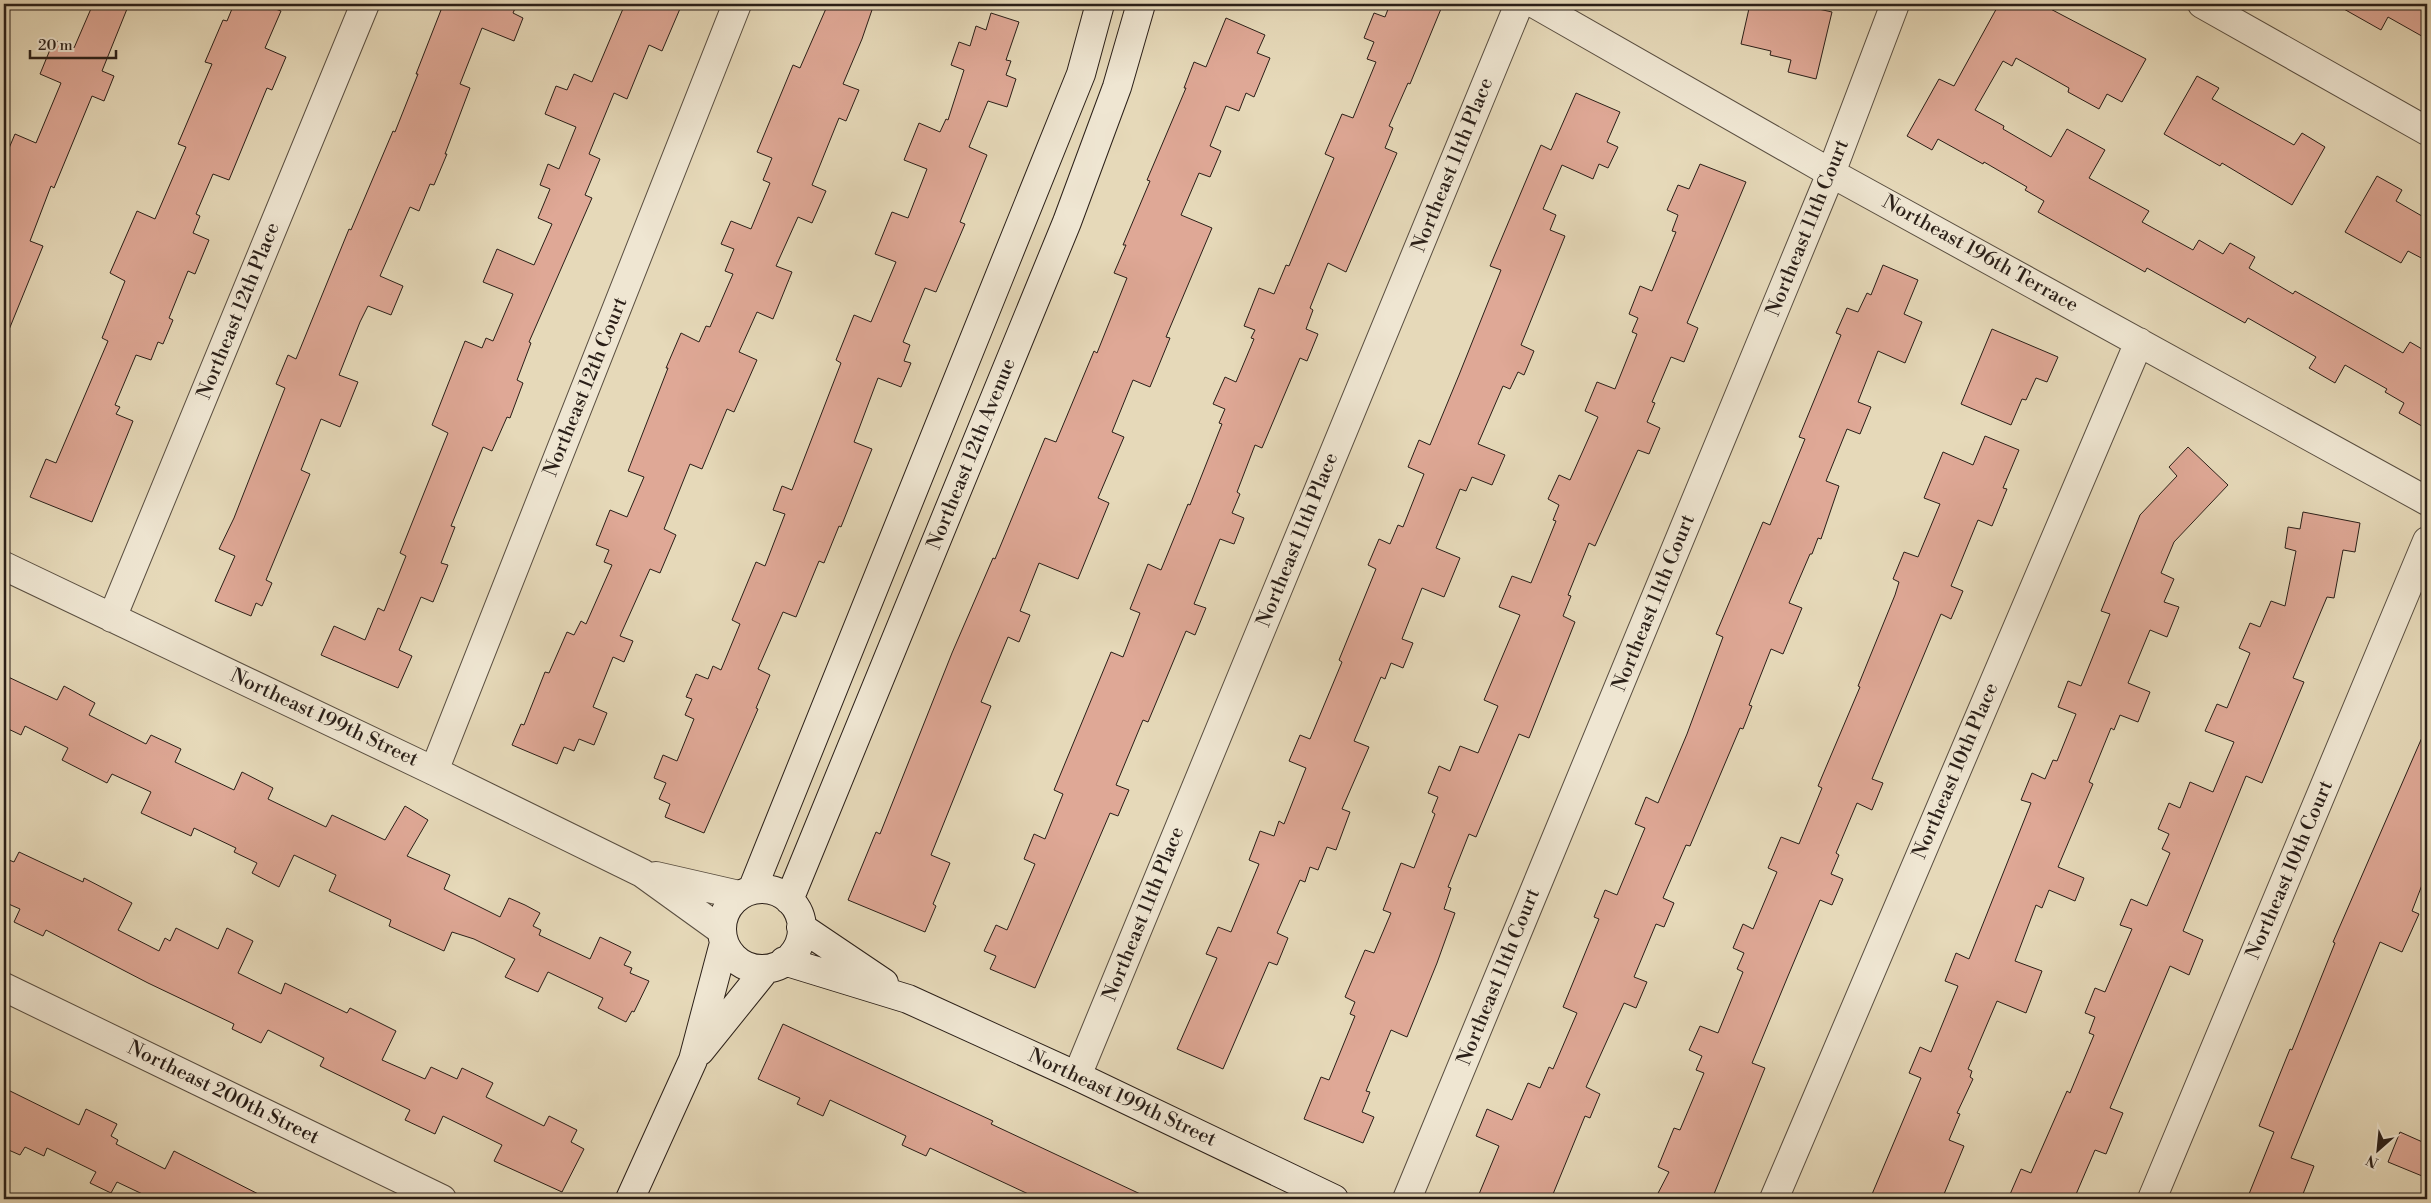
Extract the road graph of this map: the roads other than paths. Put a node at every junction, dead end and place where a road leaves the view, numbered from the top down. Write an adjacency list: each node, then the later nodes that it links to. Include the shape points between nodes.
1 (365, 4): 15 (street, Northeast 12th Place)
2 (737, 4): 16 (street, Northeast 12th Court)
3 (1100, 4): 18 (street, Northeast 12th Avenue, via 1081,74)
4 (1141, 4): 19 (street, Northeast 12th Avenue, via 1117,88 1067,222)
5 (1519, 4): 26 (street, Northeast 11th Place)
6 (1535, 4): 10 (street, Northeast 196th Terrace)
7 (1895, 4): 10 (street, Northeast 11th Court)
8 (2202, 4): 9 (street)
9 (2427, 131)
10 (1831, 173): 11 (street, Northeast 196th Terrace); 30 (street, Northeast 11th Court)
11 (2139, 342): 12 (street, Northeast 196th Terrace); 31 (street, Northeast 10th Place)
12 (2427, 501)
13 (2427, 541): 32 (street, Northeast 10th Court)
14 (4, 566): 15 (street, Northeast 199th Street)
15 (112, 618): 16 (street, Northeast 199th Street)
16 (434, 770): 17 (street, Northeast 199th Street)
17 (642, 873): 18 (street, Northeast 199th Street); 21 (street, Northeast 199th Street)
18 (745, 893): 19 (street, via 765,889 778,892); 21 (street, via 730,905 723,916)
19 (789, 900): 20 (street, via 797,910)
20 (801, 927): 22 (street, via 797,948); 24 (street, Northeast 199th Street)
21 (723, 936): 22 (street, via 731,955 740,963 753,968); 25 (street)
22 (775, 965): 24 (street, Northeast 199th Street); 25 (street)
23 (4, 987): 27 (street, Northeast 200th Street)
24 (908, 999): 26 (street, Northeast 199th Street)
25 (693, 1060): 28 (street)
26 (1078, 1076): 29 (street, Northeast 199th Street)
27 (442, 1199)
28 (630, 1199)
29 (1334, 1199)
30 (1407, 1199)
31 (1774, 1199)
32 (2152, 1199)

